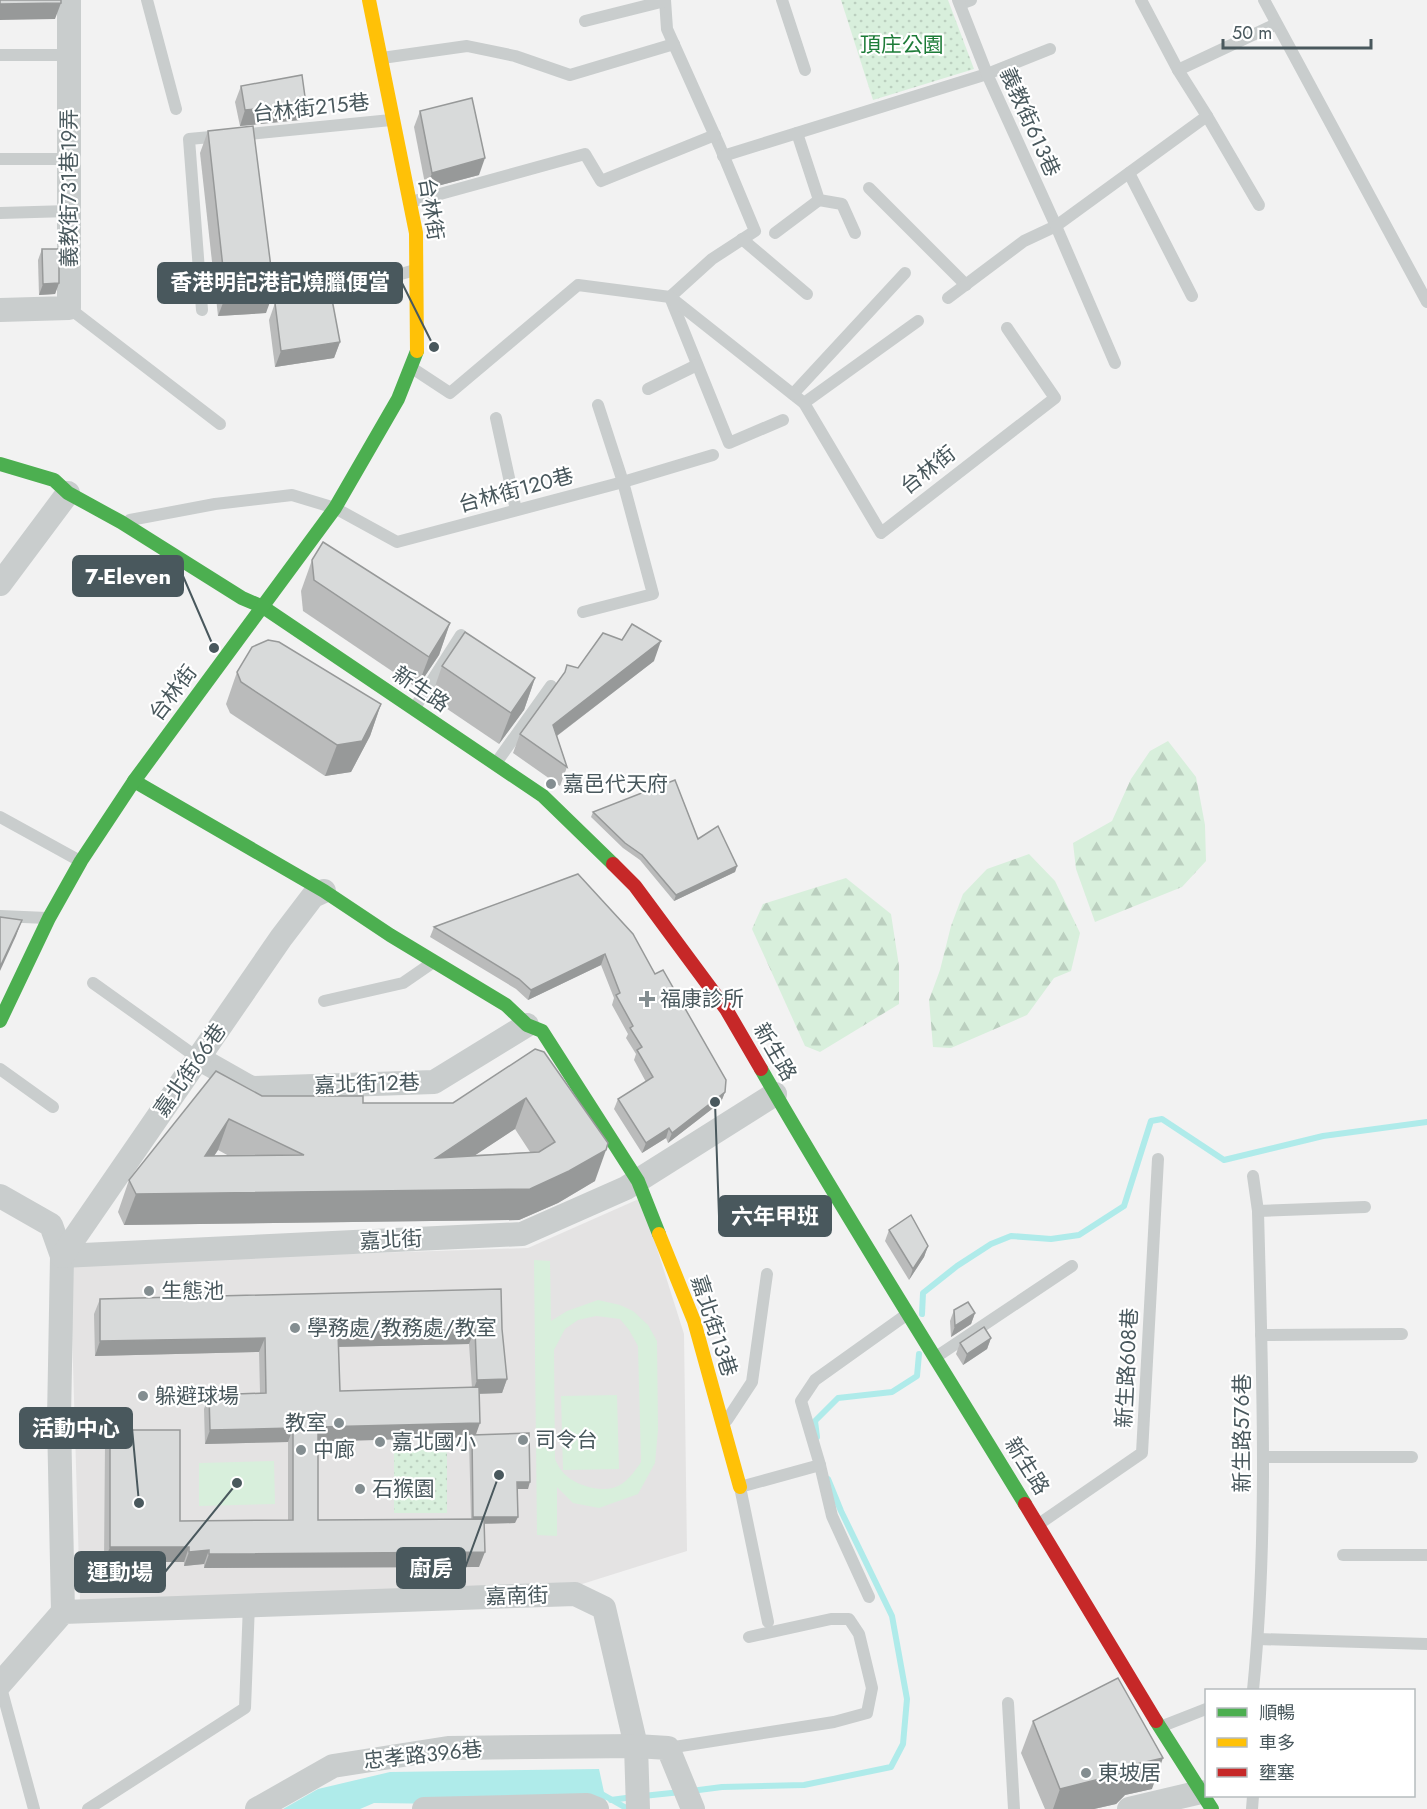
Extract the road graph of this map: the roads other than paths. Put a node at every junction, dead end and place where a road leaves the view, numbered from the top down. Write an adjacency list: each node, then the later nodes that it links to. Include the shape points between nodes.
1 (69, 0): 14 (street, 義教街731巷19弄)
2 (147, 0): 19 (lane)
3 (369, 0): 15 (street, 台林街)
4 (782, 0): 16 (lane)
5 (1141, 0): 17 (lane)
6 (1264, 0): 10 (lane)
7 (665, 1): 9 (lane); 11 (lane, via 667,29)
8 (963, 1): 18 (lane, 義教街613巷)
9 (585, 21)
10 (1276, 24): 17 (lane); 46 (lane)
11 (674, 44): 15 (lane, via 570,75 467,46); 23 (lane)
12 (1050, 49): 18 (lane)
13 (0, 55): 14 (lane)
14 (69, 55): 26 (street, 義教街731巷19弄)
15 (381, 58): 21 (street, 台林街)
16 (805, 70)
17 (1178, 70): 20 (lane)
18 (987, 74): 22 (lane); 34 (lane, 義教街613巷)
19 (176, 109)
20 (1207, 116): 27 (lane); 31 (lane)
21 (393, 120): 30 (street, 台林街); 49 (lane, 台林街215巷, via 189,139)
22 (797, 133): 24 (lane); 29 (lane)
23 (715, 135): 24 (lane); 30 (lane, via 601,181 585,153)
24 (723, 156): 37 (lane, via 755,231)
25 (0, 159): 26 (lane)
26 (69, 159): 32 (street, 義教街731巷19弄)
27 (1129, 173): 34 (lane); 42 (lane)
28 (869, 188): 40 (lane)
29 (819, 200): 35 (lane); 36 (lane, via 842,204)
30 (410, 203): 38 (street, 台林街)
31 (1260, 205)
32 (69, 211): 33 (lane); 47 (street, 義教街731巷19弄)
33 (0, 213)
34 (1056, 226): 40 (lane, via 1024,241); 52 (lane, 義教街613巷)
35 (775, 233)
36 (855, 234)
37 (742, 239): 41 (lane); 43 (lane, via 712,259)
38 (417, 270): 45 (lane); 54 (street, 台林街, via 417,353)
39 (905, 273): 56 (lane)
40 (966, 285): 44 (lane)
41 (807, 294)
42 (1192, 296)
43 (670, 297): 53 (lane); 54 (lane, via 578,285 450,393); 56 (lane, 台林街)
44 (948, 298)
45 (303, 302)
46 (1427, 302)
47 (69, 308): 48 (street); 60 (lane)
48 (0, 310)
49 (202, 310)
50 (918, 321): 56 (lane)
51 (1007, 328): 56 (lane, 台林街, via 1055,398 881,533)
52 (1115, 363)
53 (698, 365): 55 (lane); 59 (lane, via 729,443)
54 (411, 368): 65 (street, 台林街, via 398,399)
55 (648, 388)
56 (798, 399)
57 (598, 405): 63 (lane)
58 (496, 418): 66 (lane)
59 (783, 420)
60 (220, 424)
61 (713, 455): 63 (lane, 台林街120巷)
62 (0, 464): 64 (street, 新生路, via 54,480)
63 (623, 482): 66 (lane, 台林街120巷); 70 (lane, via 653,594)
64 (68, 493): 67 (street, 新生路); 68 (street)
65 (335, 508): 66 (lane, 台林街120巷, via 397,542); 67 (lane, 台林街120巷, via 292,495 215,504); 69 (street, 台林街)
66 (516, 510)
67 (121, 522): 69 (street, 新生路, via 242,598)
68 (0, 584)
69 (263, 607): 73 (street, 新生路); 75 (street, 台林街)
70 (583, 612)
71 (461, 635): 73 (lane)
72 (551, 686): 74 (lane)
73 (414, 710): 74 (street, 新生路)
74 (495, 764): 88 (street, 新生路, via 543,796 635,885 726,1009)
75 (134, 781): 77 (street, 台林街); 78 (street)
76 (0, 817): 77 (lane)
77 (81, 861): 80 (street, 台林街)
78 (324, 891): 81 (street); 86 (street, 嘉北街66巷, via 313,896 281,938)
79 (0, 916): 80 (lane)
80 (49, 918): 84 (street, 台林街)
81 (434, 962): 83 (lane, via 403,982); 85 (street, via 506,1005)
82 (93, 982): 86 (lane)
83 (324, 1001)
84 (0, 1021)
85 (527, 1025): 86 (street, 嘉北街12巷, via 434,1082 251,1088); 92 (street, via 542,1031)
86 (198, 1058): 96 (street, 嘉北街66巷)
87 (0, 1069): 89 (lane)
88 (775, 1094): 92 (street, 嘉北街); 99 (street, 新生路)
89 (53, 1107)
90 (1158, 1159): 108 (lane, 新生路608巷, via 1143,1453)
91 (1253, 1176): 95 (lane, 新生路576巷)
92 (638, 1181): 96 (street, 嘉北街, via 522,1234); 103 (street, 嘉北街13巷, via 694,1321)
93 (0, 1196): 96 (street, via 51,1225)
94 (1365, 1207): 95 (lane)
95 (1258, 1211): 101 (lane, 新生路576巷)
96 (62, 1256): 113 (street, via 59,1420)
97 (1072, 1266): 102 (lane)
98 (767, 1274): 103 (lane, via 752,1382)
99 (907, 1314): 102 (street, 新生路); 106 (lane, via 815,1380 801,1401)
100 (1402, 1334): 101 (lane)
101 (1261, 1335): 104 (lane, 新生路576巷)
102 (936, 1357): 108 (street, 新生路)
103 (723, 1426): 107 (street, 嘉北街13巷)
104 (1263, 1456): 105 (lane); 116 (lane, 新生路576巷)
105 (1412, 1457)
106 (820, 1465): 107 (lane); 111 (lane, via 832,1516)
107 (740, 1487): 114 (lane)
108 (1038, 1524): 122 (street, 新生路)
109 (1343, 1555): 110 (lane)
110 (1427, 1555)
111 (869, 1597)
112 (249, 1604): 113 (street, 嘉南街); 123 (street, 嘉南街, via 575,1594 604,1608); 127 (lane, via 245,1708)
113 (63, 1612): 118 (street)
114 (768, 1622)
115 (749, 1638): 124 (lane, via 831,1619 849,1619 859,1634 872,1688 867,1713 834,1722)
116 (1258, 1640): 117 (lane); 119 (lane, 新生路576巷)
117 (1427, 1644)
118 (0, 1684): 126 (lane)
119 (1253, 1689)
120 (1008, 1703): 133 (lane)
121 (1205, 1709): 122 (lane)
122 (1160, 1727): 125 (street, 新生路)
123 (636, 1746): 124 (street, 忠孝路396巷); 128 (street, 忠孝路396巷, via 448,1748 333,1766); 131 (street)
124 (668, 1748): 132 (street)
125 (1206, 1800): 134 (street)
126 (34, 1809)
127 (88, 1809)
128 (257, 1809)
129 (424, 1809): 130 (street, via 587,1805)
130 (597, 1809)
131 (638, 1809)
132 (693, 1809)
133 (1014, 1809)
134 (1129, 1809)

